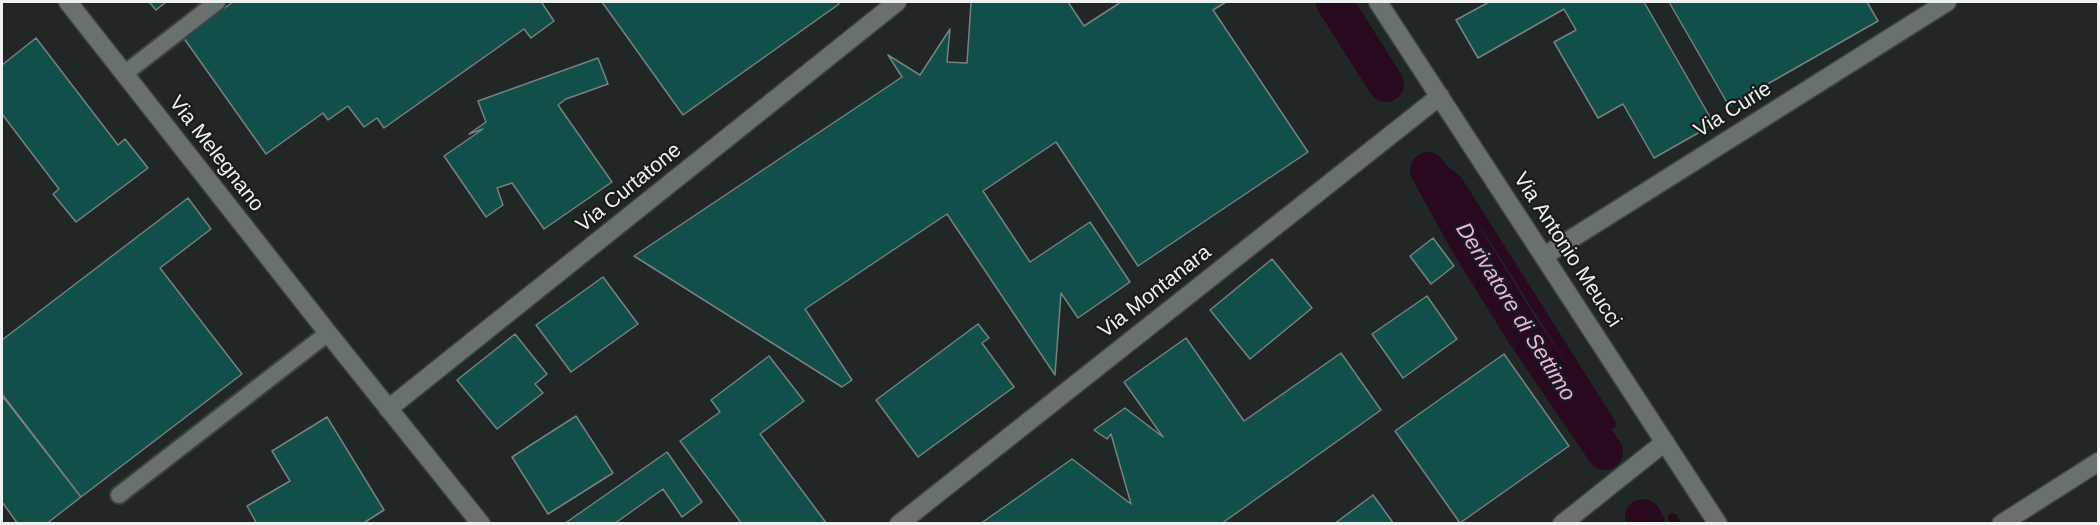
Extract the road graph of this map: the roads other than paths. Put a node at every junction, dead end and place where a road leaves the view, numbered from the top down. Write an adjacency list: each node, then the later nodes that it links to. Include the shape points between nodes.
1 (68, 2): 6 (street, Via Melegnano)
2 (217, 2): 6 (lane)
3 (897, 2): 10 (street, Via Curtatone)
4 (1378, 2): 7 (street, Via Antonio Meucci)
5 (1947, 2): 8 (street, Via Curie)
6 (124, 74): 9 (street, Via Melegnano)
7 (1440, 96): 8 (street, Via Antonio Meucci); 15 (street, Via Montanara)
8 (1544, 256): 11 (street, Via Antonio Meucci)
9 (328, 333): 10 (street, Via Melegnano); 13 (lane)
10 (388, 409): 14 (street, Via Melegnano)
11 (1665, 442): 16 (street); 17 (street, Via Antonio Meucci)
12 (2098, 462): 18 (street)
13 (119, 495)
14 (481, 524)
15 (899, 524)
16 (1562, 524)
17 (1718, 524)
18 (2001, 524)

